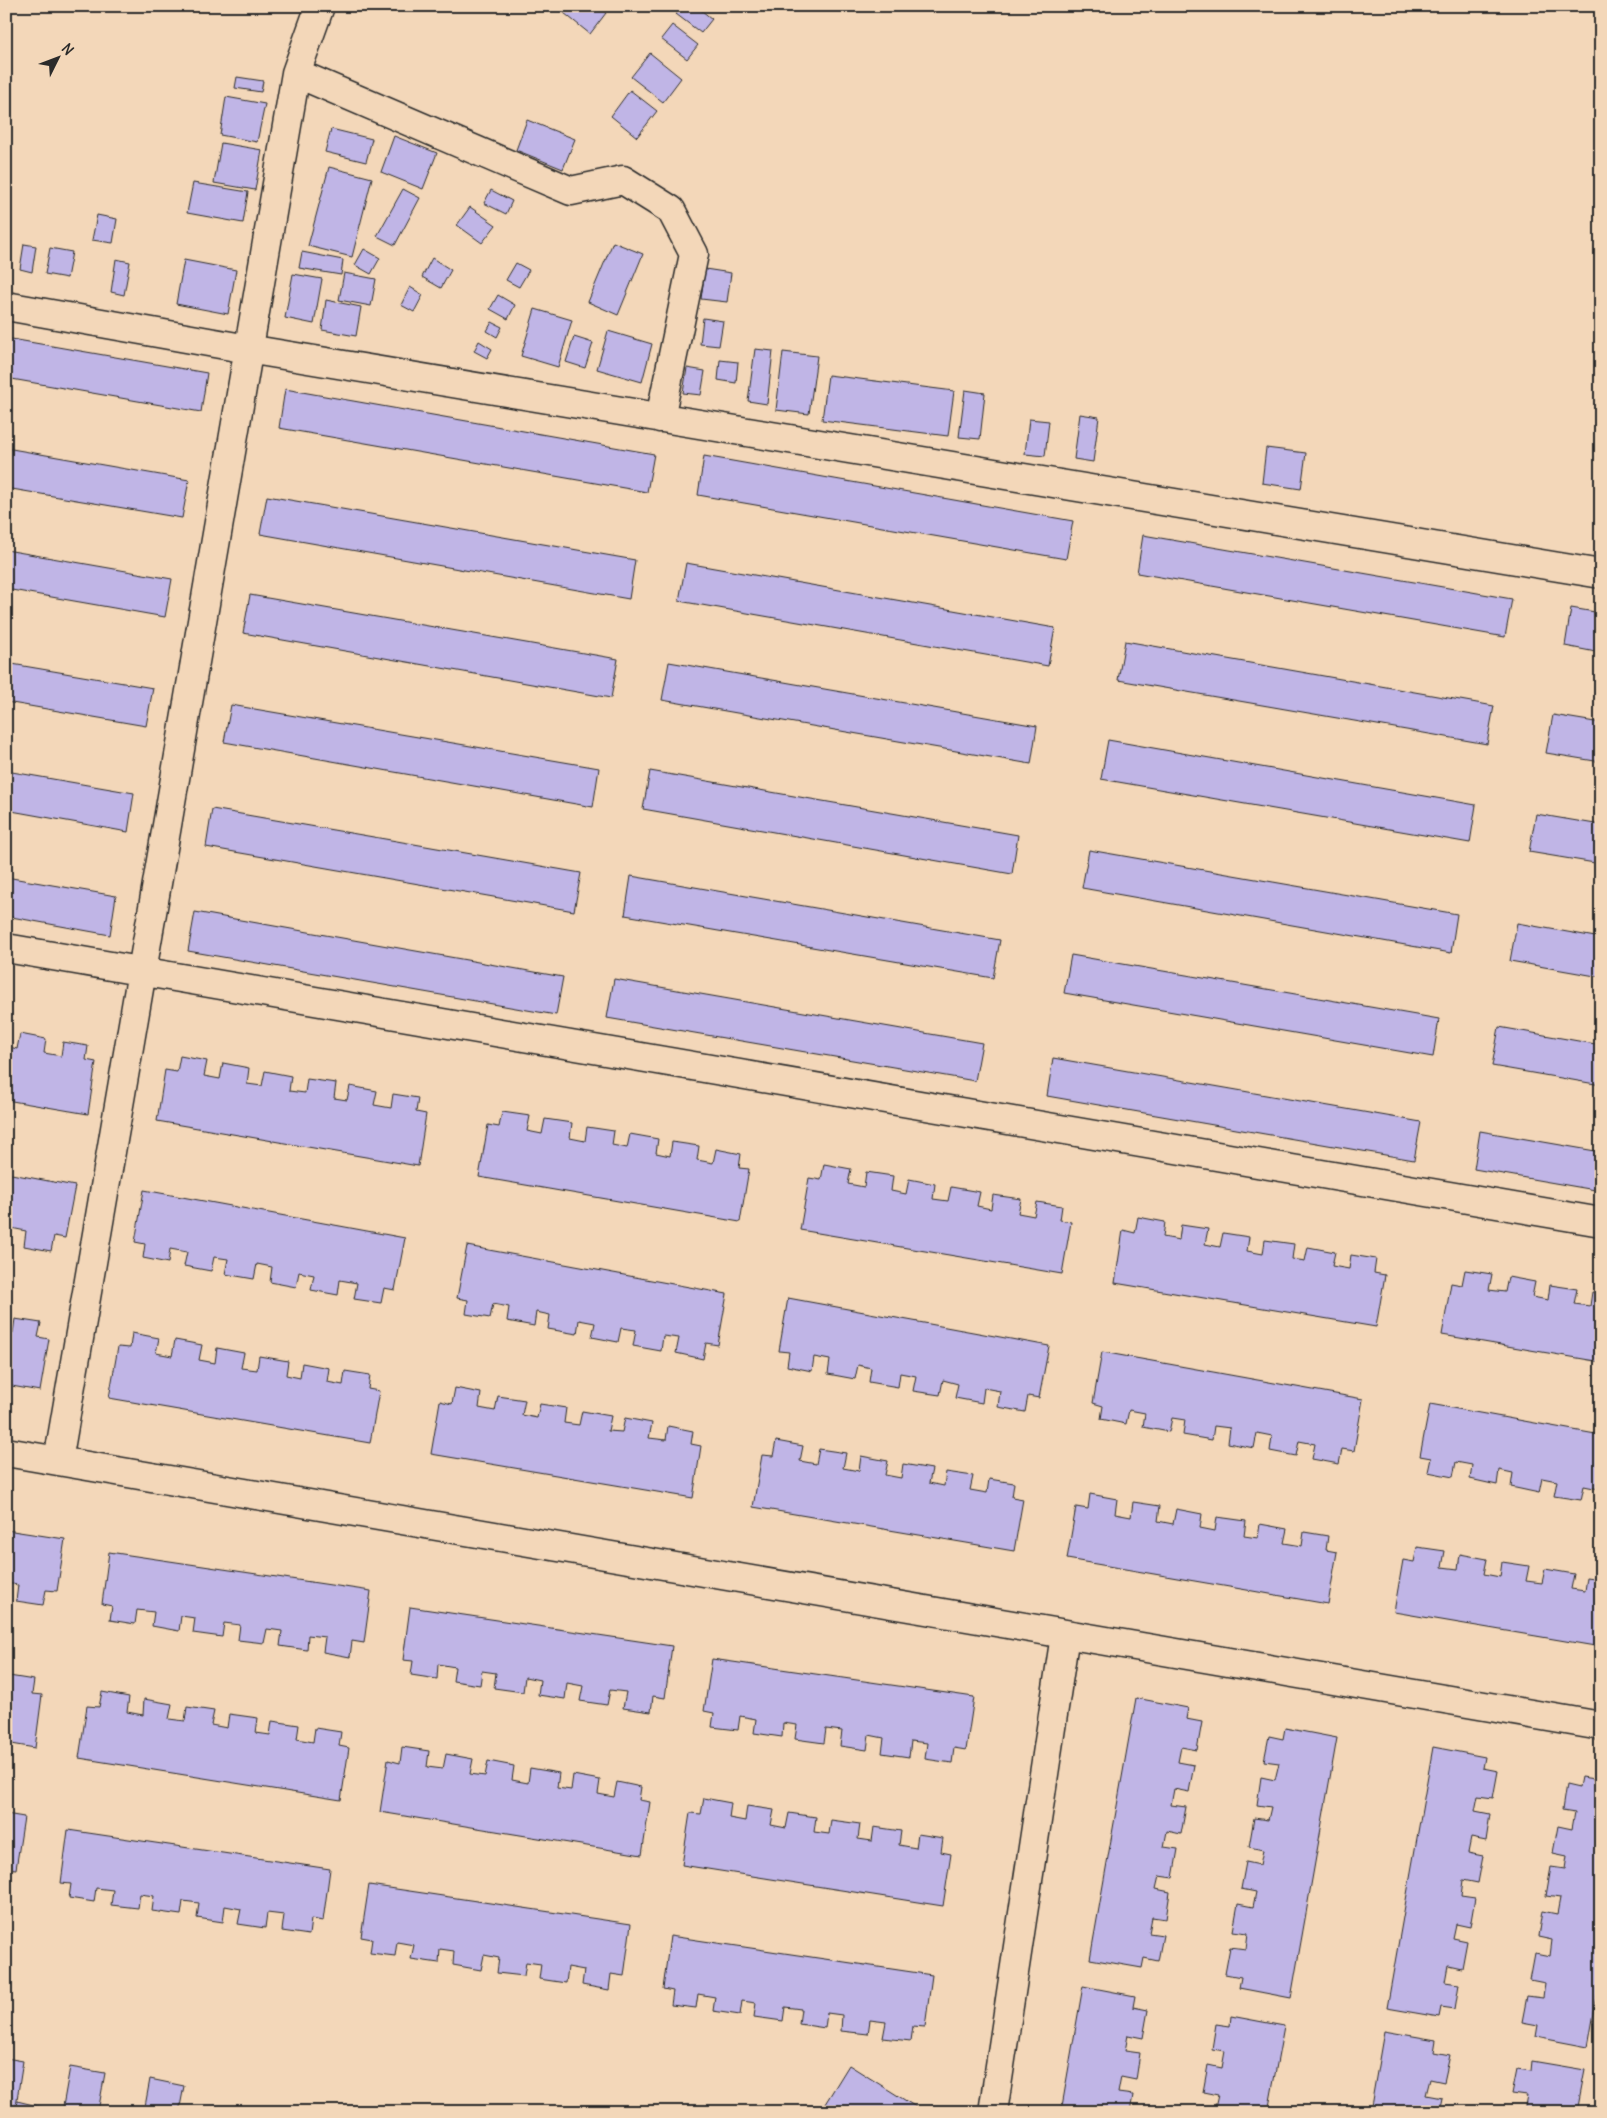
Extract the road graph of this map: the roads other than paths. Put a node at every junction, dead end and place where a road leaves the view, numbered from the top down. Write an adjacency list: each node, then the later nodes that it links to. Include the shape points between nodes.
1 (320, 6): 2 (lane)
2 (296, 73): 4 (lane); 5 (lane, via 571,191 623,180 671,210 694,254)
3 (6, 306): 4 (lane)
4 (248, 349): 5 (lane); 8 (lane)
5 (660, 418): 6 (lane)
6 (1601, 574)
7 (6, 948): 8 (lane)
8 (142, 971): 9 (lane); 11 (lane)
9 (1601, 1222)
10 (6, 1452): 11 (lane)
11 (58, 1461): 12 (lane)
12 (1065, 1634): 13 (lane); 14 (lane)
13 (1601, 1726)
14 (993, 2112)

